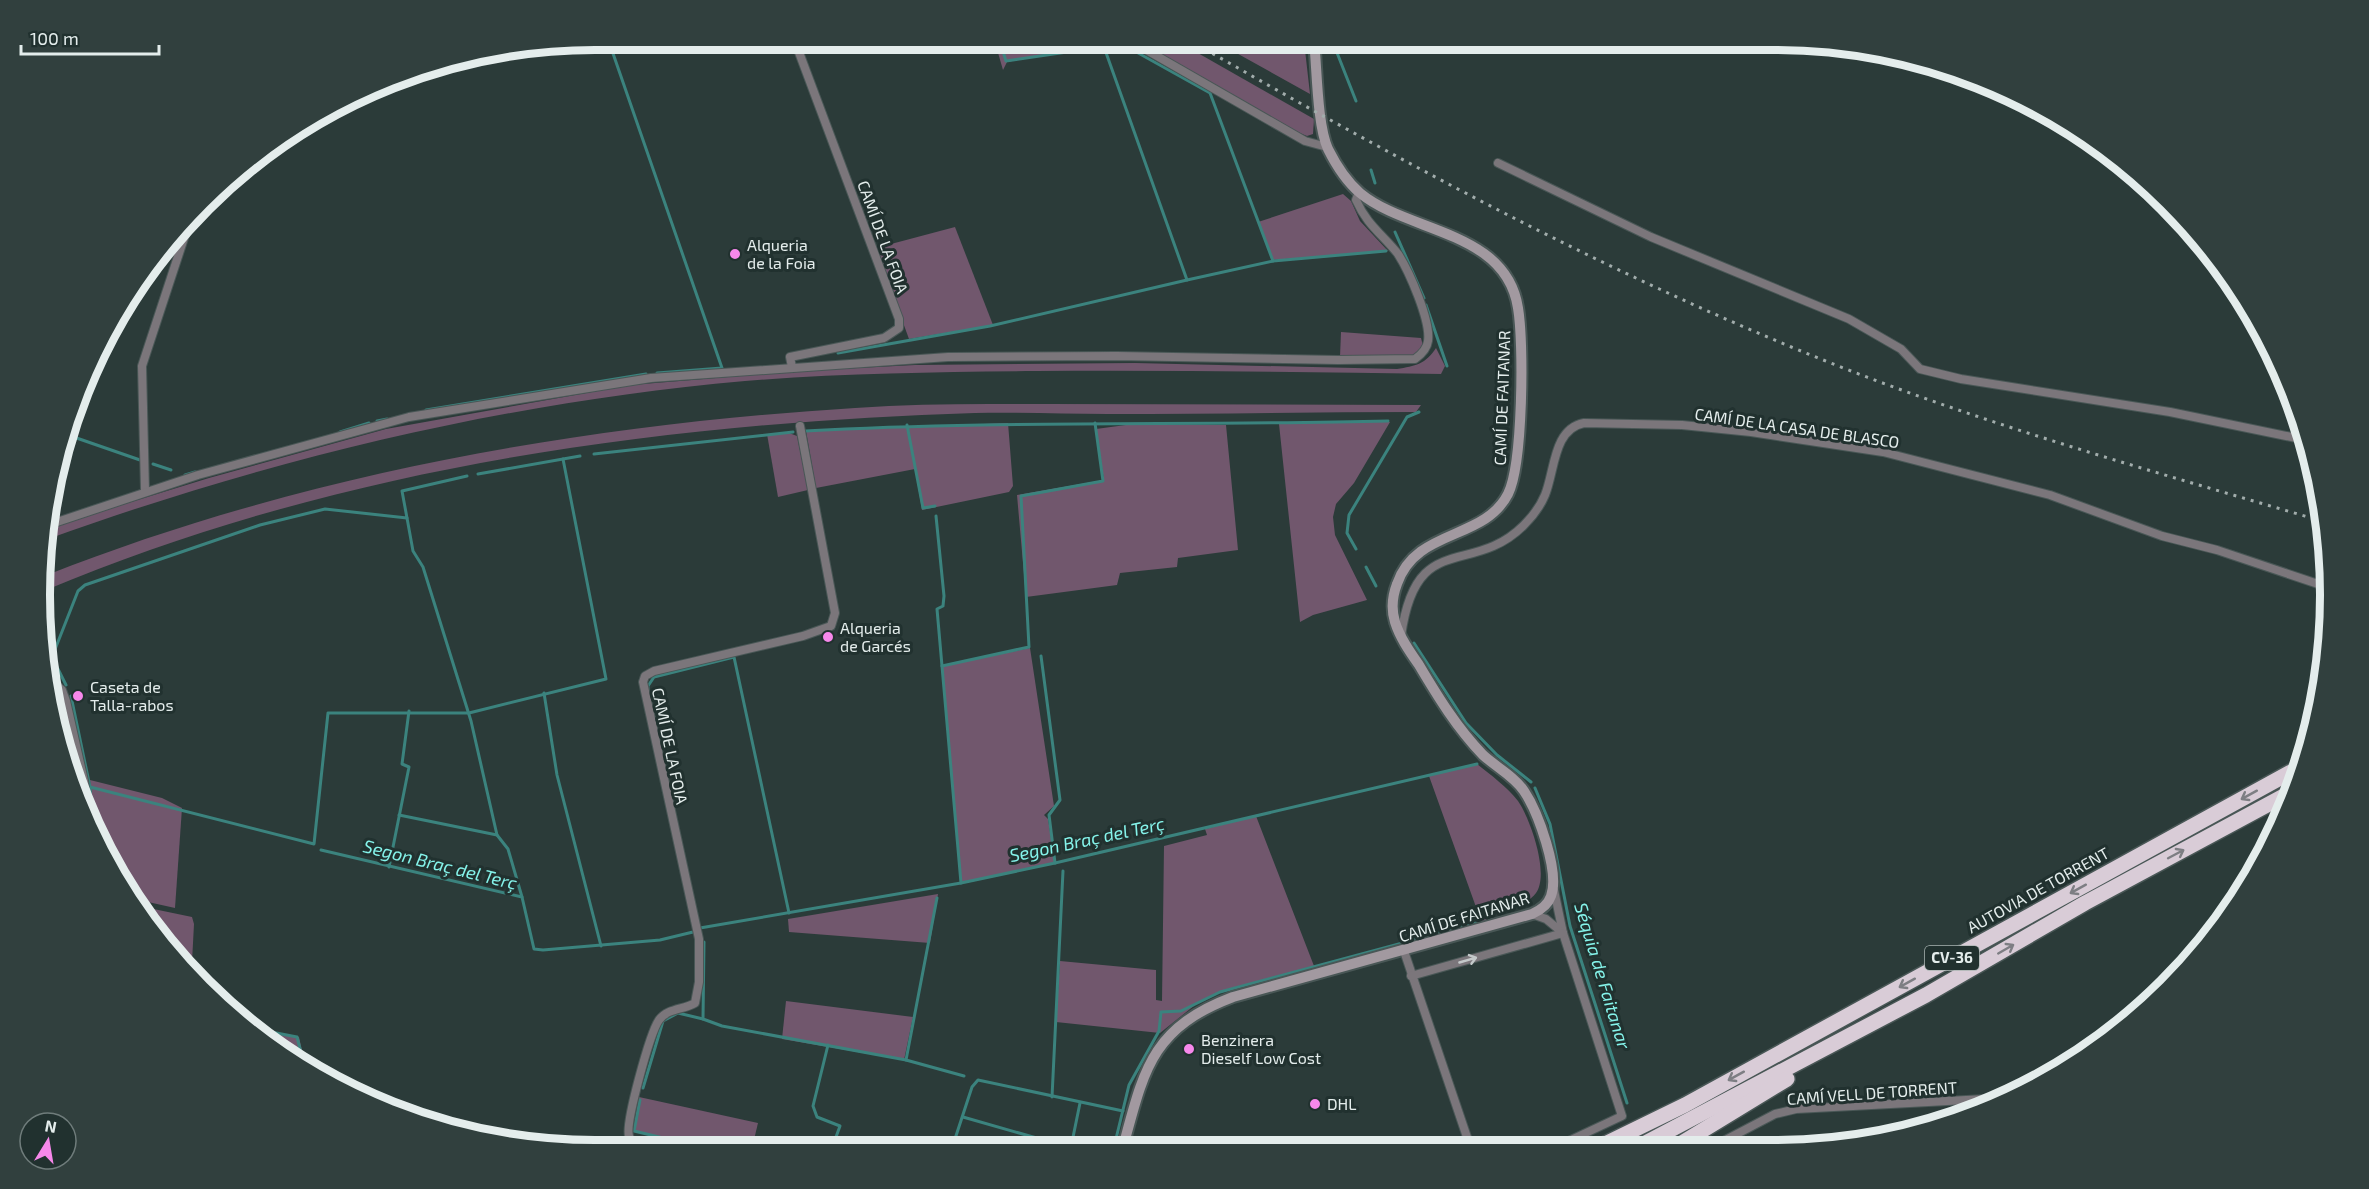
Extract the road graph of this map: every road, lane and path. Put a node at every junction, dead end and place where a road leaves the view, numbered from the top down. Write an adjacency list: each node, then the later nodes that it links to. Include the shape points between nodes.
1 (798, 50): 8 (street, CAMÍ DE LA FOIA, via 849,181 899,328 884,338 790,357)
2 (1148, 50): 4 (street, via 1305,141)
3 (1315, 50): 4 (street, CAMÍ DE FAITANAR)
4 (1327, 147): 6 (street, CAMÍ DE FAITANAR, via 1345,178)
5 (1498, 163): 10 (street, via 1650,237 1849,320 1901,349 1920,369 1961,380 2170,412)
6 (1359, 192): 8 (street, via 1356,200 1365,218 1398,255 1418,297 1428,342 1424,353 1415,358 948,357); 14 (street, CAMÍ DE FAITANAR, via 1486,255 1506,274 1518,306 1519,442 1514,477 1497,509 1417,553 1402,572 1392,607)
7 (185, 235): 11 (street, via 142,366)
8 (792, 367): 11 (street, via 651,378 410,417)
9 (800, 426): 26 (street, CAMÍ DE LA FOIA, via 835,613 831,626 654,671 643,682 699,939 699,982 695,1003 668,1011 658,1021 643,1065)
10 (2297, 438)
11 (146, 491): 12 (street)
12 (54, 523)
13 (2319, 584): 14 (street, CAMÍ DE LA CASA DE BLASCO, via 2153,533 2050,495 1882,452 1682,425 1584,423 1569,429 1562,440 1539,508 1518,531 1501,543 1437,564 1425,572 1414,588)
14 (1401, 637): 19 (street, CAMÍ DE FAITANAR, via 1453,720 1484,756 1522,787 1531,801 1542,828)
15 (57, 685): 17 (street, via 66,700)
16 (2290, 772): 30 (highway, AUTOVIA DE TORRENT / CV-36, one-way to 30, via 1685,1105)
17 (85, 787)
18 (2280, 798): 24 (highway, AUTOVIA DE TORRENT / CV-36, one-way to 18, via 2085,903)
19 (1554, 886): 20 (street, CAMÍ DE FAITANAR, via 1548,903); 21 (street)
20 (1532, 914): 21 (street, via 1546,919); 22 (street, CAMÍ DE FAITANAR)
21 (1563, 933): 23 (street, one-way to 21); 29 (street, via 1622,1116)
22 (1404, 951): 23 (street); 27 (street, CAMÍ DE FAITANAR, via 1233,997 1197,1013 1172,1032 1155,1053 1142,1080)
23 (1412, 976): 28 (street)
24 (1926, 995): 31 (highway, AUTOVIA DE TORRENT / CV-36); 32 (highway)
25 (1980, 1099): 33 (street, CAMÍ VELL DE TORRENT, via 1796,1109 1775,1114)
26 (630, 1140)
27 (1125, 1140)
28 (1468, 1140)
29 (1571, 1140)
30 (1613, 1140)
31 (1651, 1140)
32 (1687, 1140)
33 (1725, 1140)

